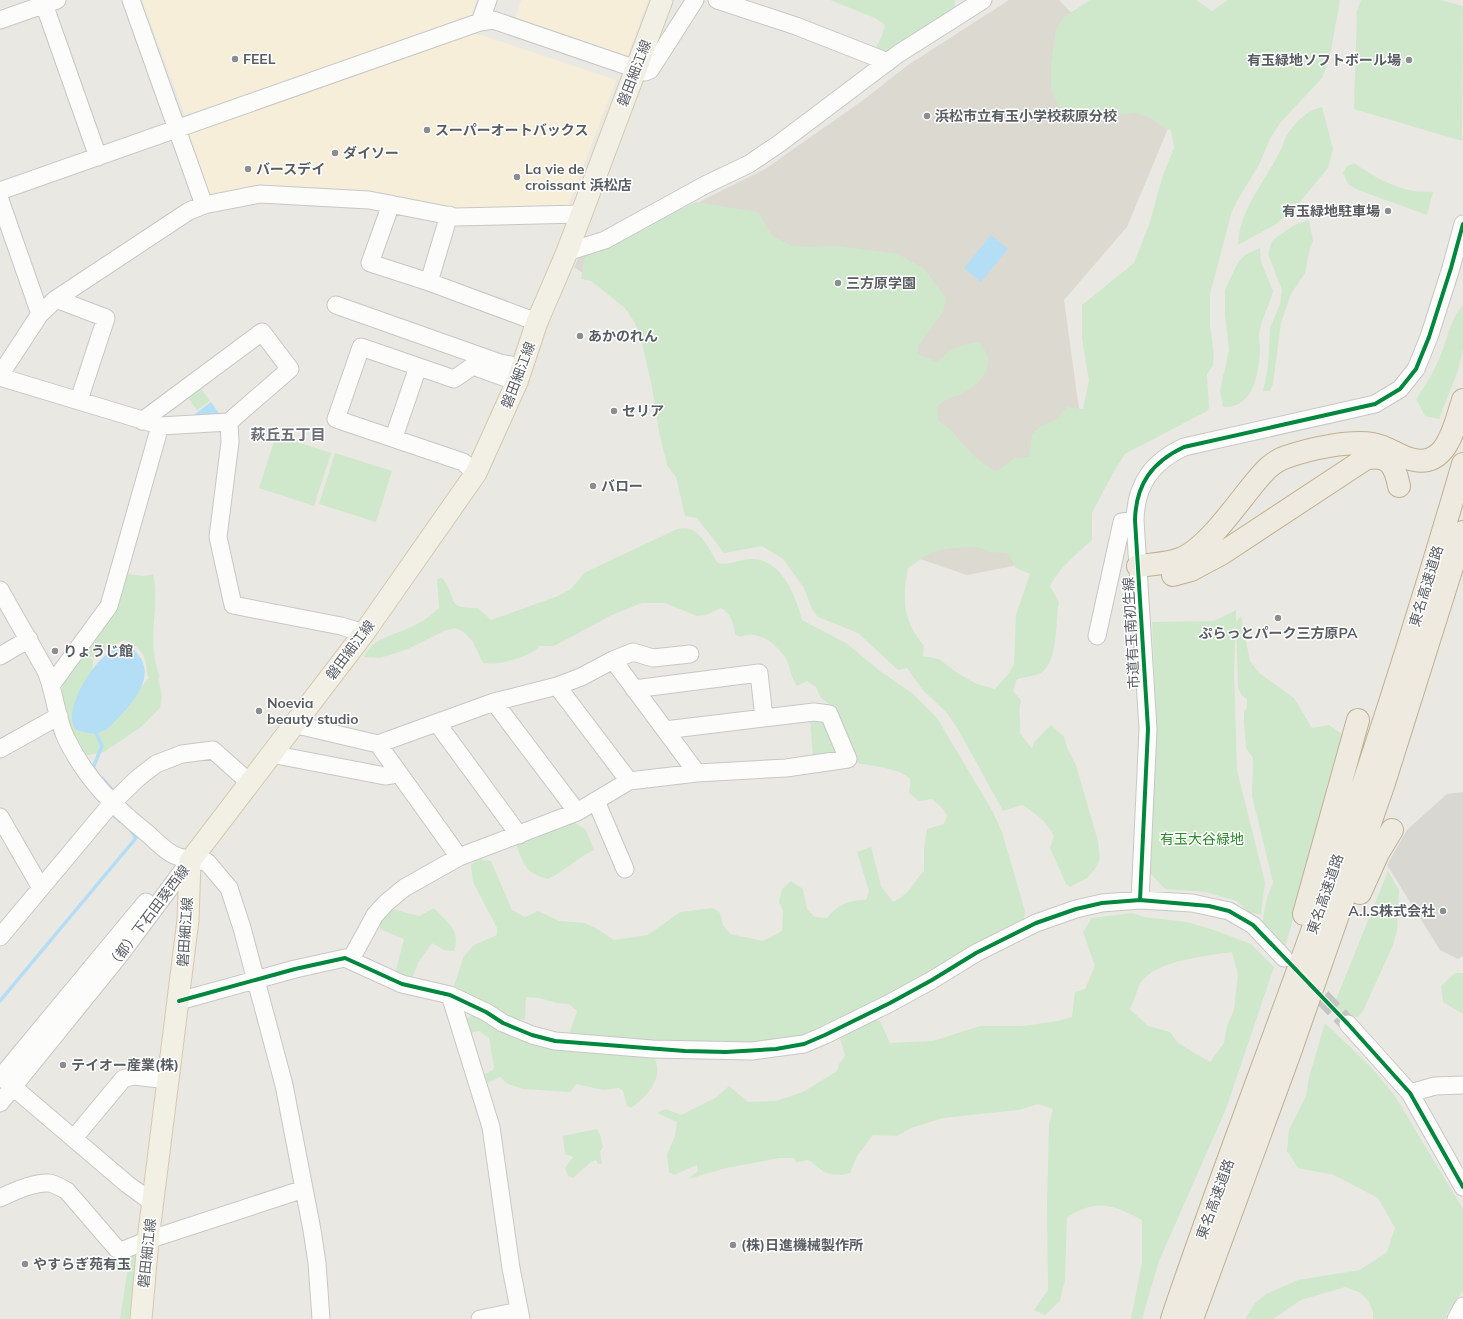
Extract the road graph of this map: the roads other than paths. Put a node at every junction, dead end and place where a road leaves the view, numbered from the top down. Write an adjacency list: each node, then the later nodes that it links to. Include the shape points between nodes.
1 (131, 0): 12 (street)
2 (488, 0): 9 (street)
3 (662, 0): 11 (main road, 磐田細江線)
4 (695, 0): 11 (street, via 650,70 645,72)
5 (717, 0): 10 (street, via 796,26)
6 (983, 0): 10 (street)
7 (50, 2): 8 (street); 13 (street)
8 (0, 20)
9 (480, 22): 11 (street, via 493,20); 12 (street)
10 (888, 62): 21 (street, via 749,164 605,240)
11 (636, 68): 18 (main road, 磐田細江線)
12 (178, 129): 13 (street); 17 (street)
13 (98, 157): 14 (street)
14 (0, 191)
15 (0, 200): 25 (street)
16 (391, 204): 17 (street, via 369,200 260,194); 19 (street); 22 (street, via 370,263)
17 (204, 205): 23 (street, via 189,211)
18 (580, 214): 19 (street, via 456,217); 21 (main road, 磐田細江線)
19 (449, 215): 22 (street)
20 (1463, 224): 39 (street, 市道有玉南初生線, via 1423,352 1416,369 1400,389 1375,404 1184,447 1161,460 1152,470 1139,494)
21 (567, 252): 26 (main road, 磐田細江線)
22 (429, 282): 26 (street)
23 (56, 299): 25 (street); 30 (street, via 106,318)
24 (336, 305): 28 (street, via 500,363)
25 (40, 314): 29 (street)
26 (537, 322): 28 (main road, 磐田細江線)
27 (418, 367): 28 (street, via 454,379 473,366); 35 (street); 35 (street, via 361,347 336,419)
28 (519, 375): 37 (main road, 磐田細江線)
29 (0, 376): 30 (street)
30 (79, 400): 32 (street)
31 (1463, 400): 41 (highway, via 1445,450 1437,455 1418,460 1383,447 1364,444 1320,449 1279,460 1264,472 1212,534 1192,553)
32 (142, 421): 33 (street, via 262,332 290,369); 34 (street)
33 (229, 422): 34 (street); 43 (street, via 230,442 218,537 233,605 341,626)
34 (160, 426): 49 (street, via 109,606)
35 (394, 437): 37 (street, via 463,462)
36 (1463, 464): 85 (highway, 東名高速道路, via 1438,551 1366,775)
37 (476, 473): 43 (main road, 磐田細江線)
38 (1399, 486): 41 (highway, via 1396,471 1386,460 1380,457 1365,460 1206,563 1177,574)
39 (1135, 520): 41 (street, 市道有玉南初生線); 44 (street, via 1122,522)
40 (1463, 532): 84 (highway, 東名高速道路, via 1384,783)
41 (1139, 572): 76 (street, 市道有玉南初生線, via 1148,729)
42 (0, 590): 45 (street)
43 (364, 633): 57 (main road, 磐田細江線)
44 (1097, 636)
45 (29, 639): 47 (street); 49 (street)
46 (690, 654): 48 (street, via 653,658 633,652)
47 (0, 656)
48 (613, 660): 50 (street); 51 (street)
49 (52, 684): 53 (street)
50 (557, 686): 52 (street); 64 (street)
51 (634, 689): 54 (street, via 759,673); 58 (street)
52 (494, 702): 56 (street); 68 (street)
53 (59, 716): 60 (street); 67 (street, via 78,760)
54 (764, 718): 58 (street); 63 (street, via 814,712 829,714 848,759 786,768)
55 (1358, 720): 85 (highway)
56 (438, 723): 59 (street); 71 (street)
57 (293, 724): 59 (street); 61 (main road, 磐田細江線)
58 (665, 730): 63 (street)
59 (378, 744): 62 (street)
60 (0, 749)
61 (272, 754): 62 (street, via 385,776); 65 (main road, 磐田細江線)
62 (398, 772): 72 (street)
63 (697, 773): 64 (street)
64 (629, 781): 66 (street)
65 (250, 783): 67 (street, via 213,750 182,754 156,764); 73 (main road, 磐田細江線)
66 (596, 802): 68 (street); 74 (street)
67 (112, 803): 73 (street, via 173,855); 75 (street)
68 (577, 812): 71 (street)
69 (0, 816): 75 (street)
70 (1392, 830): 84 (highway, via 1378,853)
71 (519, 835): 72 (street)
72 (459, 858): 79 (street, via 404,888 386,903 375,915)
73 (190, 861): 80 (street, via 207,862 227,883); 82 (main road, 磐田細江線, via 188,920); 86 (street, （都）下石田葵西線, via 119,956)
74 (625, 869)
75 (41, 888): 77 (street)
76 (1140, 900): 78 (street, via 1192,903 1229,911 1253,925); 81 (street, via 1086,906 1036,923 976,953 932,980 852,1022 804,1044 776,1049 692,1051 555,1041 503,1023)
77 (0, 937)
78 (1284, 958)
79 (351, 959): 80 (street, via 345,958 295,969); 81 (street, via 396,982)
80 (256, 981): 82 (street); 93 (street, via 284,1085)
81 (450, 995): 98 (street, via 491,1127)
82 (179, 1001): 87 (main road, 磐田細江線)
83 (1348, 1024): 89 (street)
84 (1289, 1055): 103 (highway, 東名高速道路)
85 (1259, 1079): 102 (highway, 東名高速道路)
86 (4, 1080): 90 (street, （都）下石田葵西線); 91 (street)
87 (169, 1080): 91 (street, via 133,1076 123,1079); 95 (main road, 磐田細江線)
88 (1463, 1085): 89 (street, via 1435,1086)
89 (1410, 1093): 92 (street)
90 (0, 1103)
91 (74, 1138): 95 (street)
92 (1463, 1187)
93 (304, 1189): 96 (street); 100 (street, via 317,1263)
94 (0, 1198): 96 (street, via 14,1191 50,1183 67,1191 117,1249 125,1250)
95 (153, 1203): 96 (main road, 磐田細江線)
96 (148, 1240): 99 (main road, 磐田細江線)
97 (1463, 1306): 104 (street)
98 (520, 1315): 101 (street)
99 (141, 1319)
100 (321, 1319)
101 (480, 1319)
102 (1172, 1319)
103 (1192, 1319)
104 (1456, 1319)

